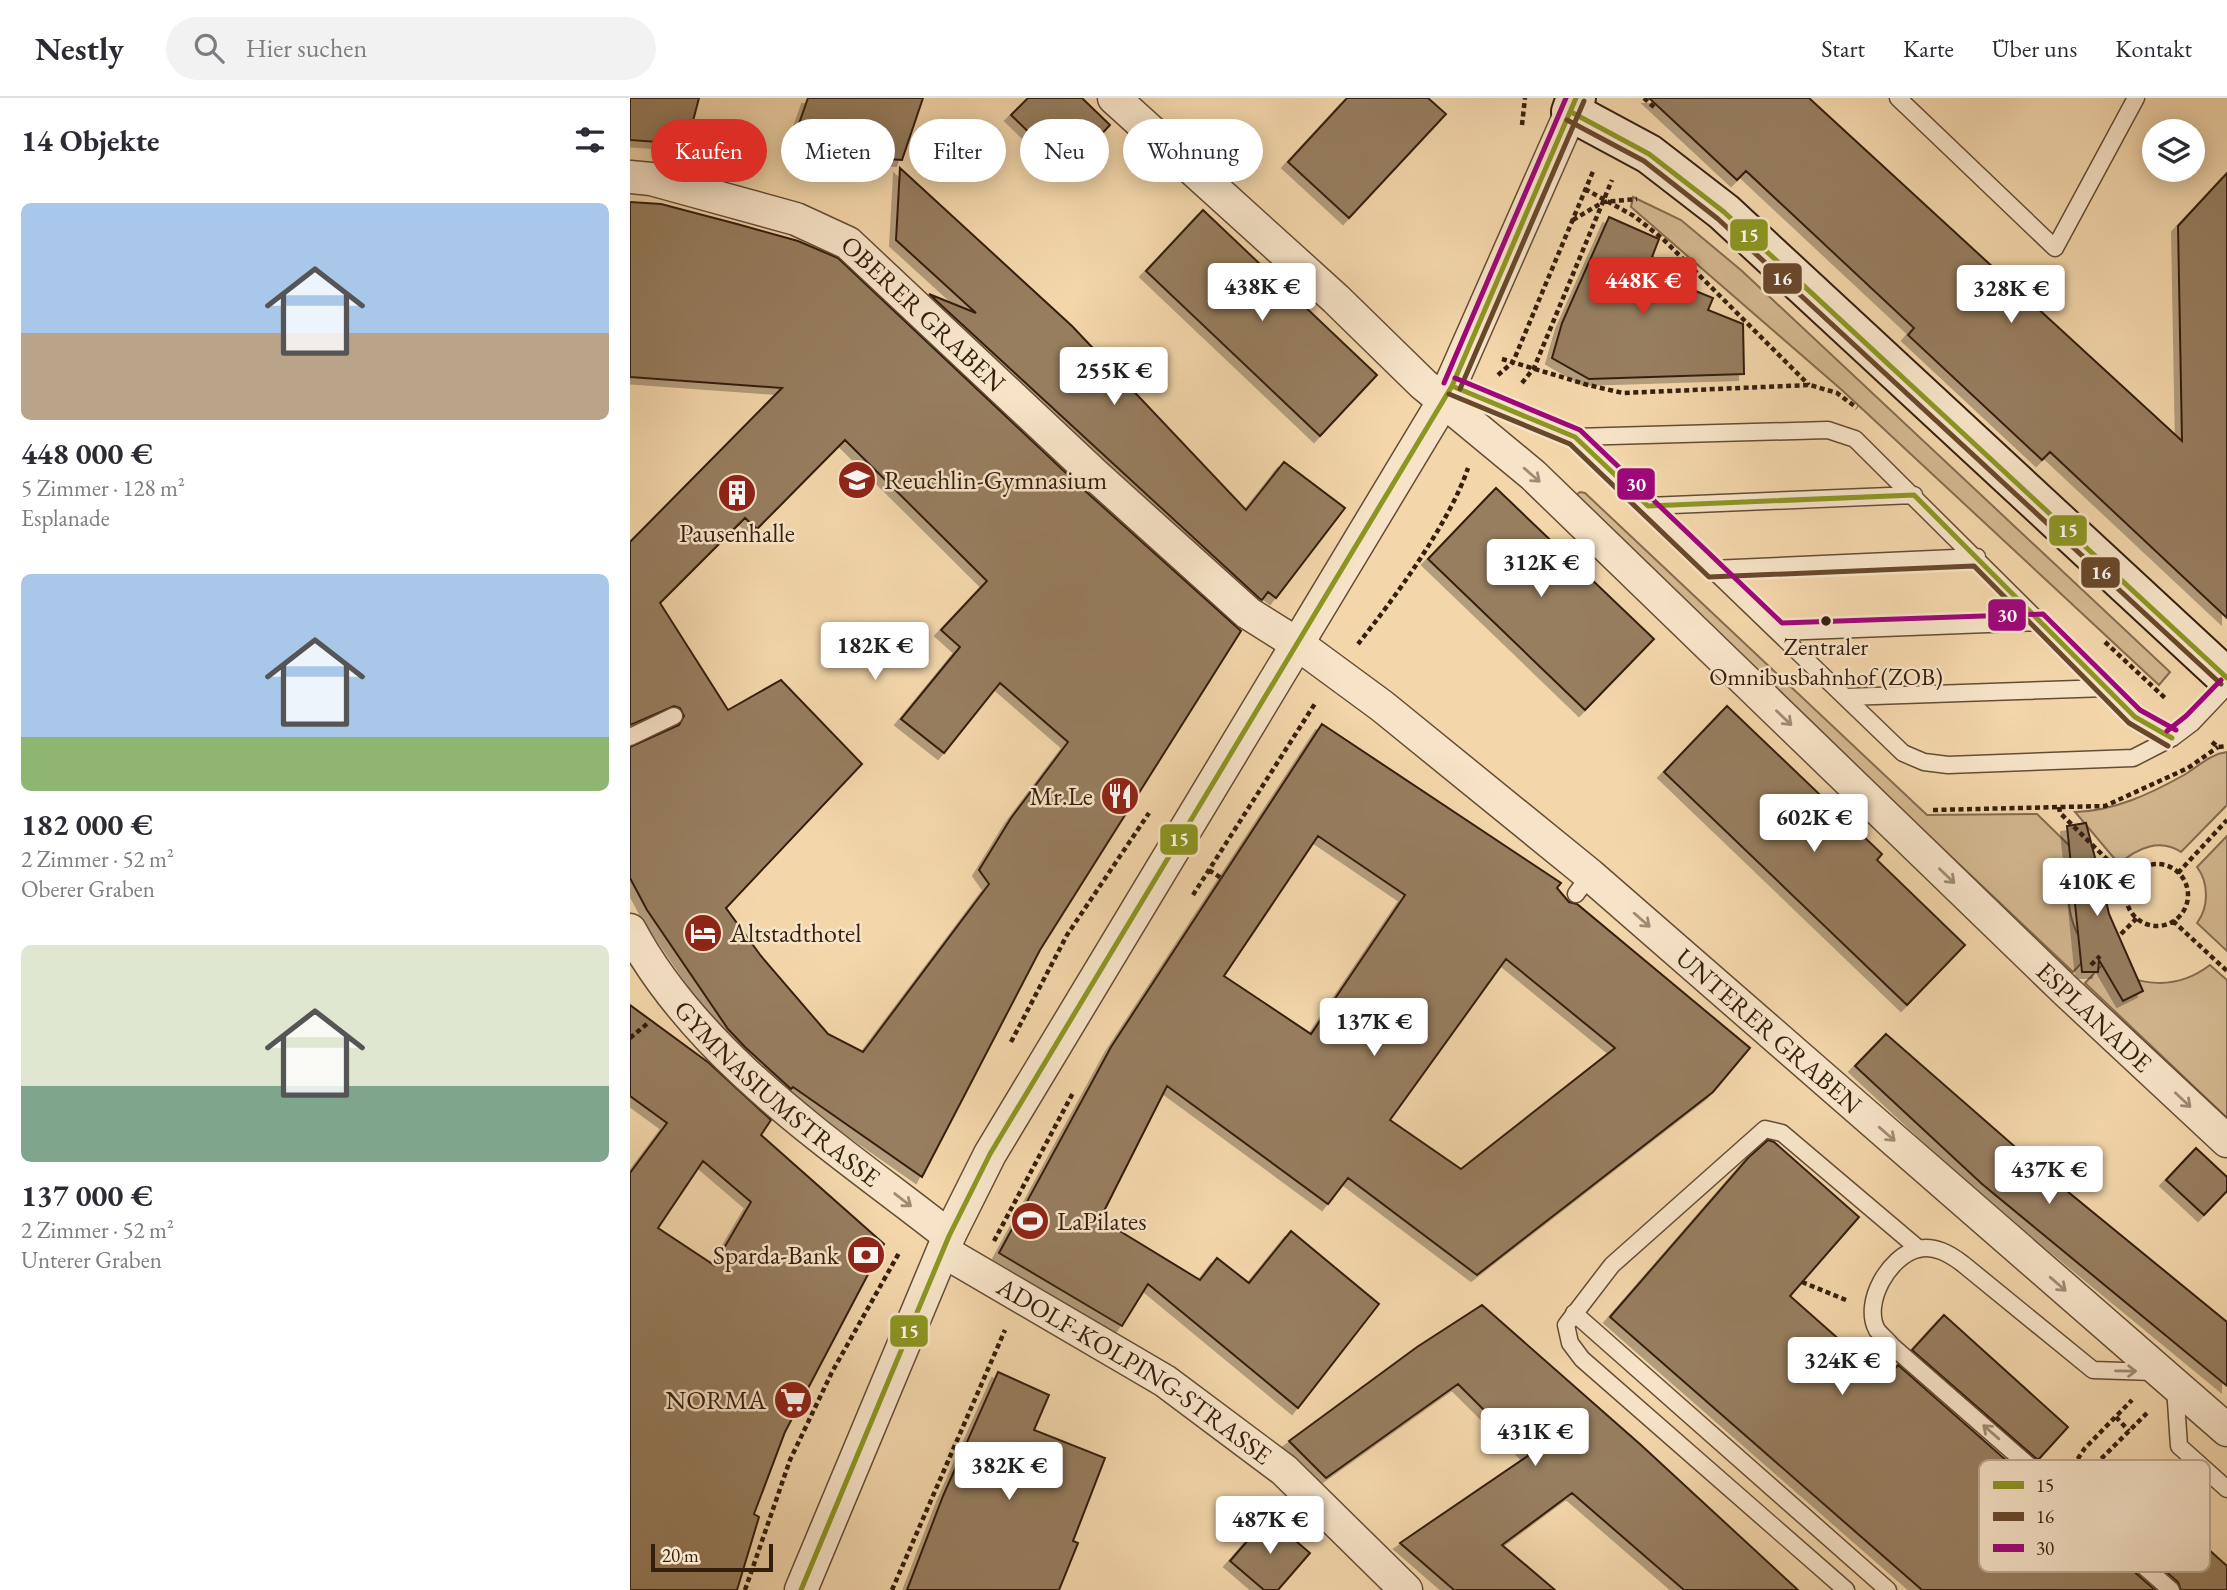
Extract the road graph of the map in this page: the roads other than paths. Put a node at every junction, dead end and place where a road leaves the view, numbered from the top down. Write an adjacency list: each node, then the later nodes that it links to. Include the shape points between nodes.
1 (1114, 98): 6 (street, ESPLANADE)
2 (1898, 98): 3 (lane, via 2055,248)
3 (2136, 98)
4 (1574, 105): 6 (street); 15 (street, via 1724,212)
5 (630, 177): 14 (street, OBERER GRABEN, via 796,219 848,243 1248,613)
6 (1448, 394): 7 (lane); 14 (street); 23 (street, ESPLANADE, one-way to 23, via 1479,432 1533,475)
7 (1575, 437): 8 (lane, via 1828,430 1855,439); 9 (lane)
8 (1914, 495): 9 (lane); 10 (lane)
9 (1648, 506): 11 (lane)
10 (1977, 557): 11 (lane); 12 (lane)
11 (1712, 569): 13 (lane)
12 (2041, 622): 13 (lane); 17 (lane)
13 (1779, 632): 18 (lane)
14 (1299, 645): 24 (street, via 990,1154); 27 (street, UNTERER GRABEN, one-way to 27)
15 (2227, 678)
16 (2227, 686): 21 (lane)
17 (2107, 688): 18 (lane); 21 (lane, via 2135,717)
18 (1846, 697): 21 (lane, via 1903,753 1924,762 2133,758)
19 (674, 716): 20 (lane)
20 (630, 737)
21 (2172, 738)
22 (630, 930): 24 (street, GYMNASIUMSTRASSE, one-way to 24, via 676,1000 720,1047 784,1105 921,1214)
23 (2227, 1141)
24 (946, 1243): 34 (street); 35 (street, ADOLF-KOLPING-STRASSE, via 978,1271 1165,1381 1284,1470)
25 (1919, 1249): 26 (lane, via 1782,1133 1765,1129 1612,1265); 27 (lane, one-way to 27, via 1932,1248 1963,1264 2093,1370); 29 (lane, one-way to 25, via 1877,1329 1873,1311 1876,1291 1907,1253)
26 (1574, 1313): 36 (lane, via 1566,1325 1570,1343 1582,1359); 37 (lane)
27 (2167, 1378): 28 (street, UNTERER GRABEN); 30 (lane, via 2179,1446)
28 (2227, 1430)
29 (2022, 1460)
30 (2195, 1460)
31 (2210, 1474): 32 (lane)
32 (2227, 1489)
33 (2150, 1572): 38 (lane, one-way to 33)
34 (801, 1590)
35 (1406, 1590)
36 (1846, 1590)
37 (1888, 1590)
38 (2171, 1590)

